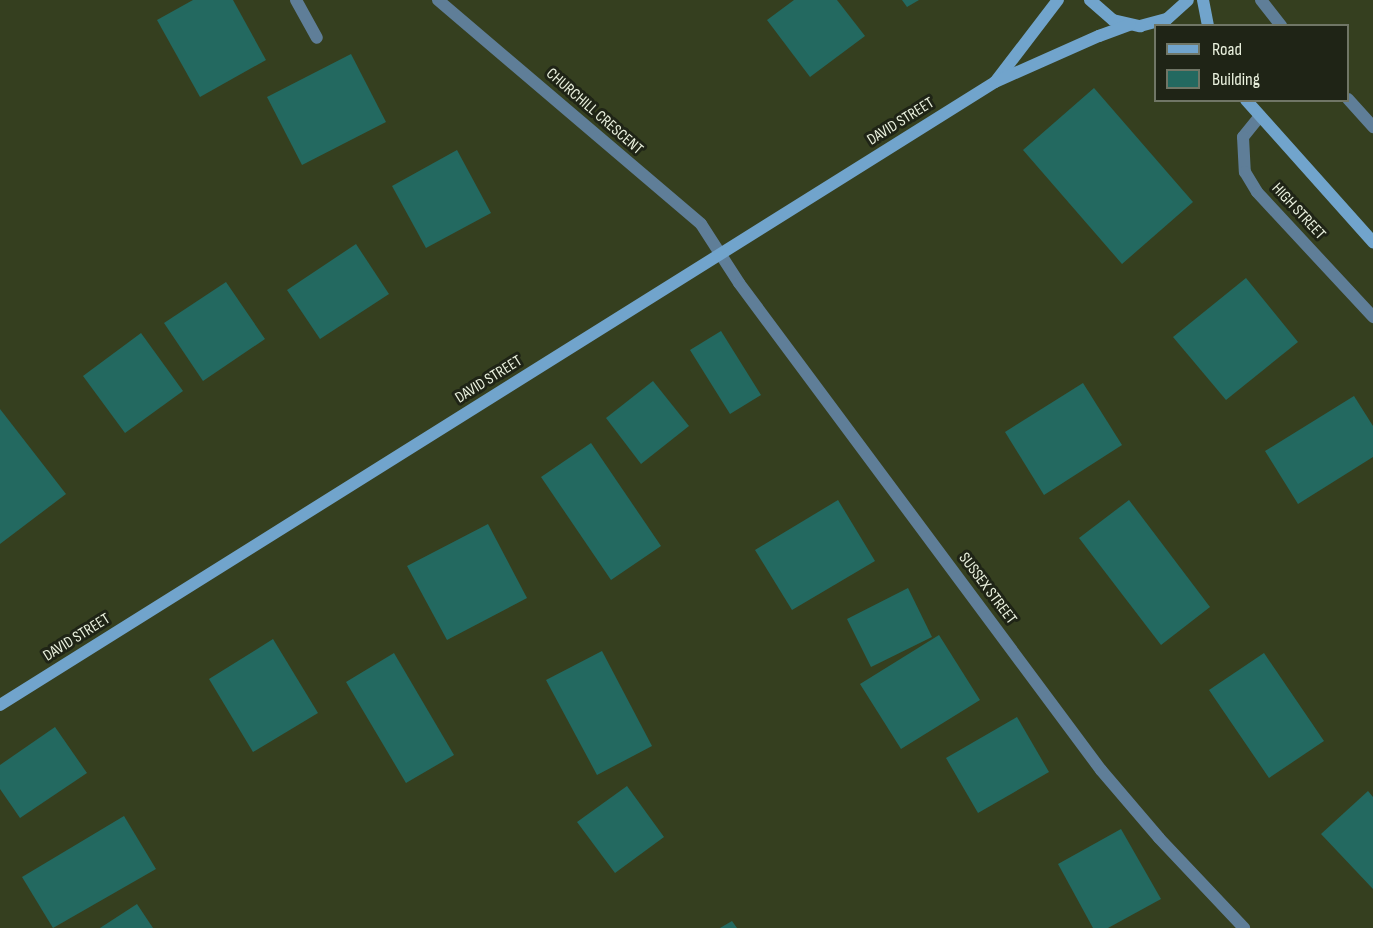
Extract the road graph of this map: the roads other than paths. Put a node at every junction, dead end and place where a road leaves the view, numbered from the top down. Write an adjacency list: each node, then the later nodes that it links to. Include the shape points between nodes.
1 (296, 0): 12 (street)
2 (438, 0): 19 (street, CHURCHILL CRESCENT, via 701,224)
3 (1058, 0): 13 (street, DAVID STREET)
4 (1090, 0): 10 (street, via 1106,16)
5 (1188, 0): 10 (street, DAVID STREET, via 1167,19)
6 (1203, 0): 8 (street)
7 (1261, 0): 9 (street)
8 (1208, 24)
9 (1279, 24)
10 (1135, 26): 11 (street); 13 (street, DAVID STREET, via 1099,36)
11 (1154, 35)
12 (317, 38)
13 (995, 82): 19 (street, DAVID STREET)
14 (1349, 101): 17 (street)
15 (1248, 102): 16 (street)
16 (1260, 116): 18 (street); 20 (street, HIGH STREET, via 1243,137 1245,172 1257,192)
17 (1373, 127)
18 (1373, 242)
19 (720, 255): 21 (street, DAVID STREET); 22 (street, SUSSEX STREET, via 1101,770)
20 (1373, 317)
21 (0, 705)
22 (1244, 928)

